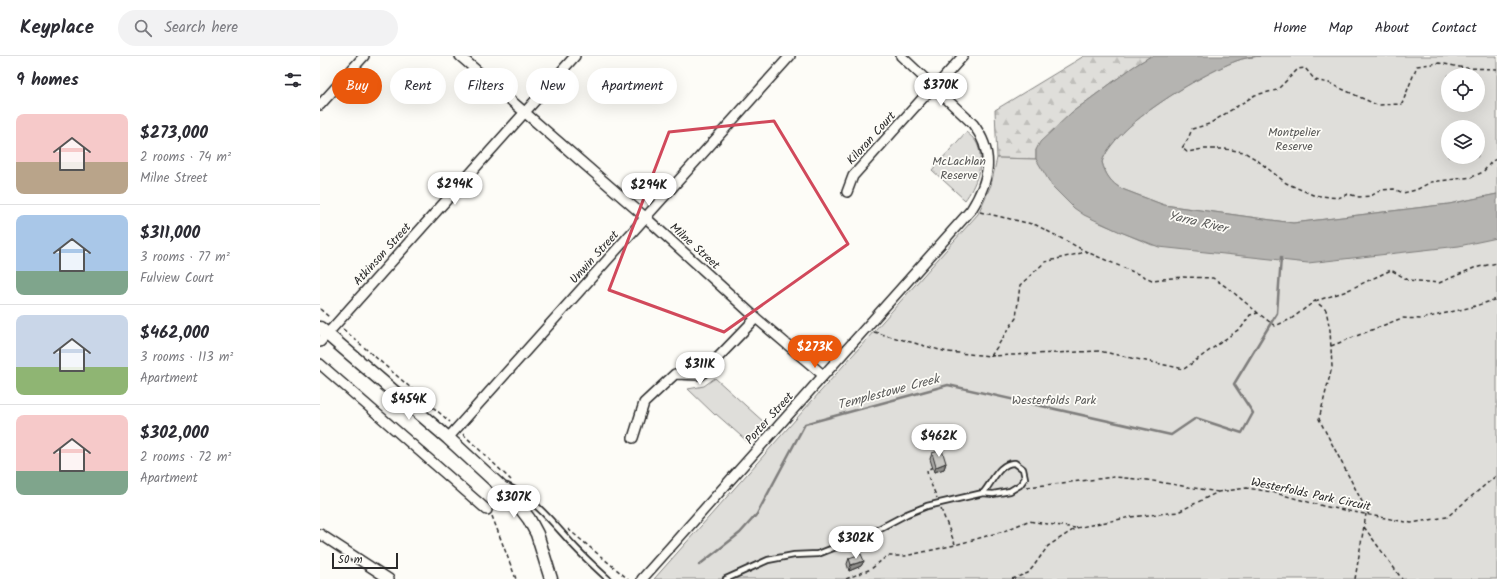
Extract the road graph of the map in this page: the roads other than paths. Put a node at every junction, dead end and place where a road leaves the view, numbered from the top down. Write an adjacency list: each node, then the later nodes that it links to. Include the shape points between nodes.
1 (364, 56): 8 (street)
2 (460, 56): 9 (street, Milne Street)
3 (575, 56): 9 (street, Atkinson Street)
4 (790, 56): 11 (street, Unwin Street)
5 (901, 56): 7 (street, Porter Street)
6 (963, 56): 7 (street, Kiloran Court)
7 (934, 87): 10 (street, Kiloran Court, via 853,176); 15 (street, Porter Street, via 981,134 988,166 984,184 971,210)
8 (320, 105)
9 (524, 112): 11 (street, Milne Street); 13 (street, Atkinson Street, via 336,323)
10 (847, 192)
11 (645, 217): 12 (street, Milne Street); 16 (street, Unwin Street)
12 (756, 318): 15 (street, Milne Street); 17 (street, via 701,375 675,374 644,404)
13 (322, 335): 16 (main road)
14 (320, 364): 20 (street)
15 (823, 375): 25 (street, Porter Street)
16 (448, 438): 18 (main road)
17 (633, 438)
18 (498, 482): 22 (main road, via 529,519 541,544); 24 (lane, via 538,507)
19 (983, 494): 19 (lane, via 1001,468 1011,463 1020,466 1025,474 1024,480 1015,488); 26 (lane, via 919,509 869,534 818,554 772,559)
20 (487, 510)
21 (320, 534): 23 (street)
22 (551, 576)
23 (389, 579)
24 (608, 579)
25 (642, 579)
26 (726, 579)

